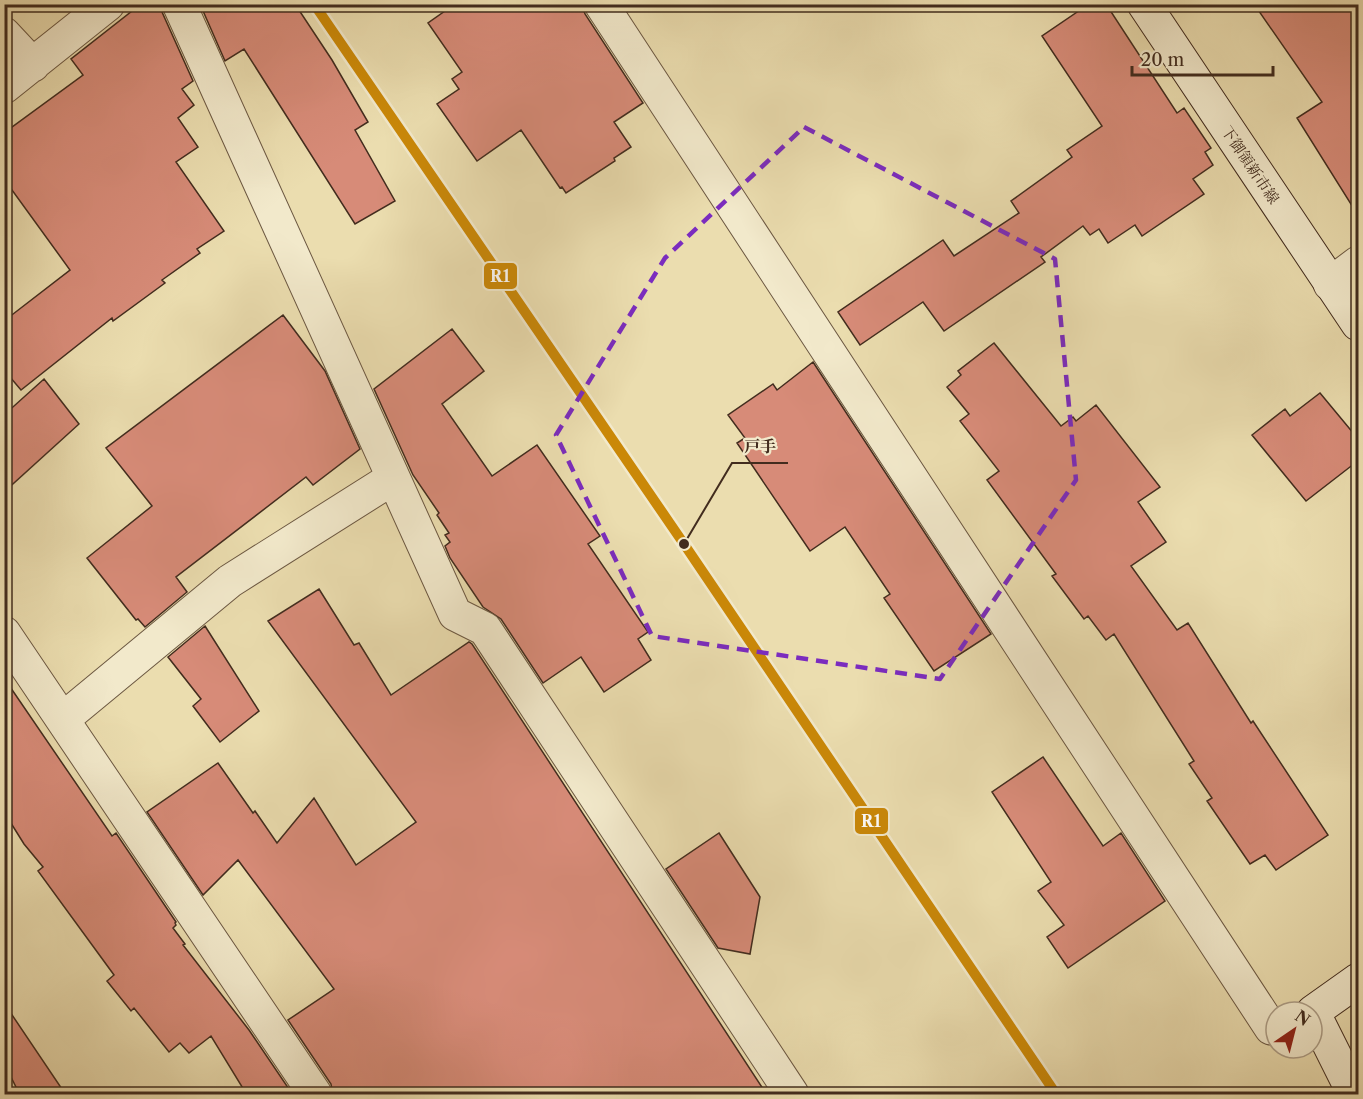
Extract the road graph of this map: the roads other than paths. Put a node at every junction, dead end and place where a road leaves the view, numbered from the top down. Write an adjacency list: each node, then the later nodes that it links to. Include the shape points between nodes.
1 (108, 4): 6 (street)
2 (179, 4): 11 (street)
3 (601, 4): 16 (street)
4 (1144, 4): 9 (street, 下御領新市線)
5 (4, 34): 6 (street)
6 (33, 65): 7 (street)
7 (4, 87)
8 (1359, 263): 9 (street)
9 (1330, 284): 10 (street, 下御領新市線)
10 (1359, 324)
11 (393, 478): 13 (street, via 230,581); 19 (street, via 455,614 485,629)
12 (4, 633): 13 (street)
13 (63, 719): 18 (street)
14 (1359, 980): 15 (street)
15 (1324, 1004)
16 (1264, 1017)
17 (1324, 1036): 20 (street)
18 (315, 1095)
19 (792, 1095)
20 (1354, 1095)

